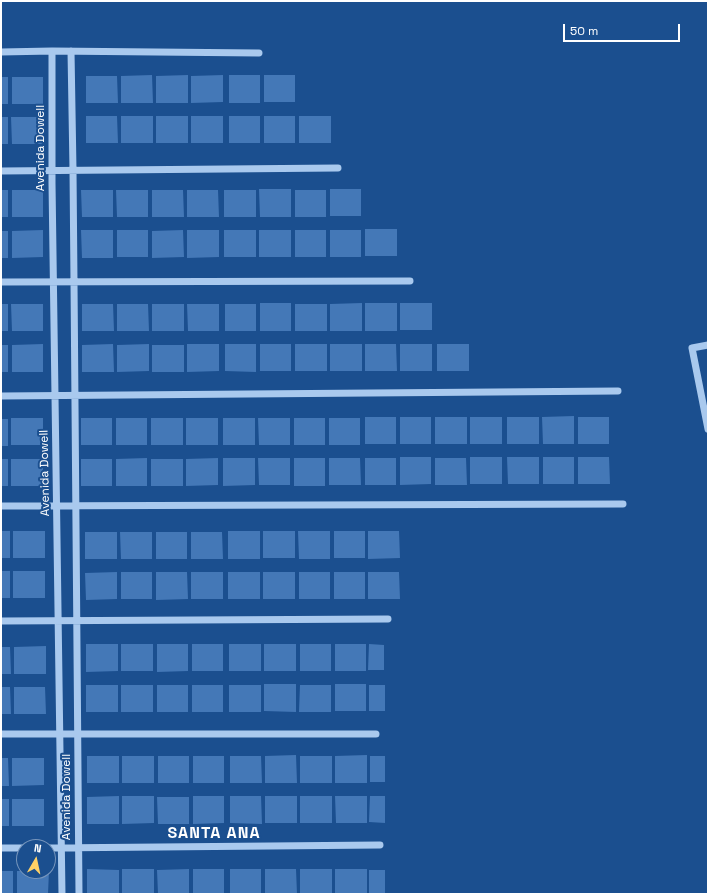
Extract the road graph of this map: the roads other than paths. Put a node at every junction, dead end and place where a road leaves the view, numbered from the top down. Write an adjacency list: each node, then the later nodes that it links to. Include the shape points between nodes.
1 (52, 51): 2 (street); 3 (street); 8 (street, Avenida Dowell)
2 (71, 51): 4 (street); 7 (street, Avenida Dowell)
3 (1, 52)
4 (259, 53)
5 (338, 168): 7 (street)
6 (1, 170): 8 (street)
7 (73, 170): 8 (street); 12 (street, Avenida Dowell)
8 (52, 171): 11 (street, Avenida Dowell)
9 (410, 281): 12 (street)
10 (1, 282): 11 (street)
11 (53, 282): 12 (street); 15 (street, Avenida Dowell)
12 (74, 282): 16 (street, Avenida Dowell)
13 (708, 345): 18 (street, via 692,348)
14 (618, 391): 16 (street)
15 (55, 395): 16 (street); 17 (street); 21 (street, Avenida Dowell)
16 (75, 395): 22 (street, Avenida Dowell)
17 (1, 396)
18 (708, 429)
19 (623, 504): 22 (street)
20 (1, 506): 21 (street)
21 (56, 506): 22 (street); 25 (street, Avenida Dowell)
22 (76, 506): 26 (street, Avenida Dowell)
23 (388, 619): 26 (street)
24 (1, 621): 25 (street)
25 (58, 621): 26 (street); 28 (street, Avenida Dowell)
26 (77, 621): 29 (street, Avenida Dowell)
27 (1, 734): 28 (street)
28 (59, 734): 29 (street); 35 (street, Avenida Dowell)
29 (78, 734): 30 (street); 36 (street, Avenida Dowell)
30 (376, 734)
31 (380, 845): 36 (street)
32 (1, 848): 33 (street)
33 (16, 848)
34 (56, 848): 35 (street)
35 (60, 848): 36 (street); 37 (street, Avenida Dowell)
36 (79, 848): 38 (street, Avenida Dowell)
37 (62, 894)
38 (79, 894)

